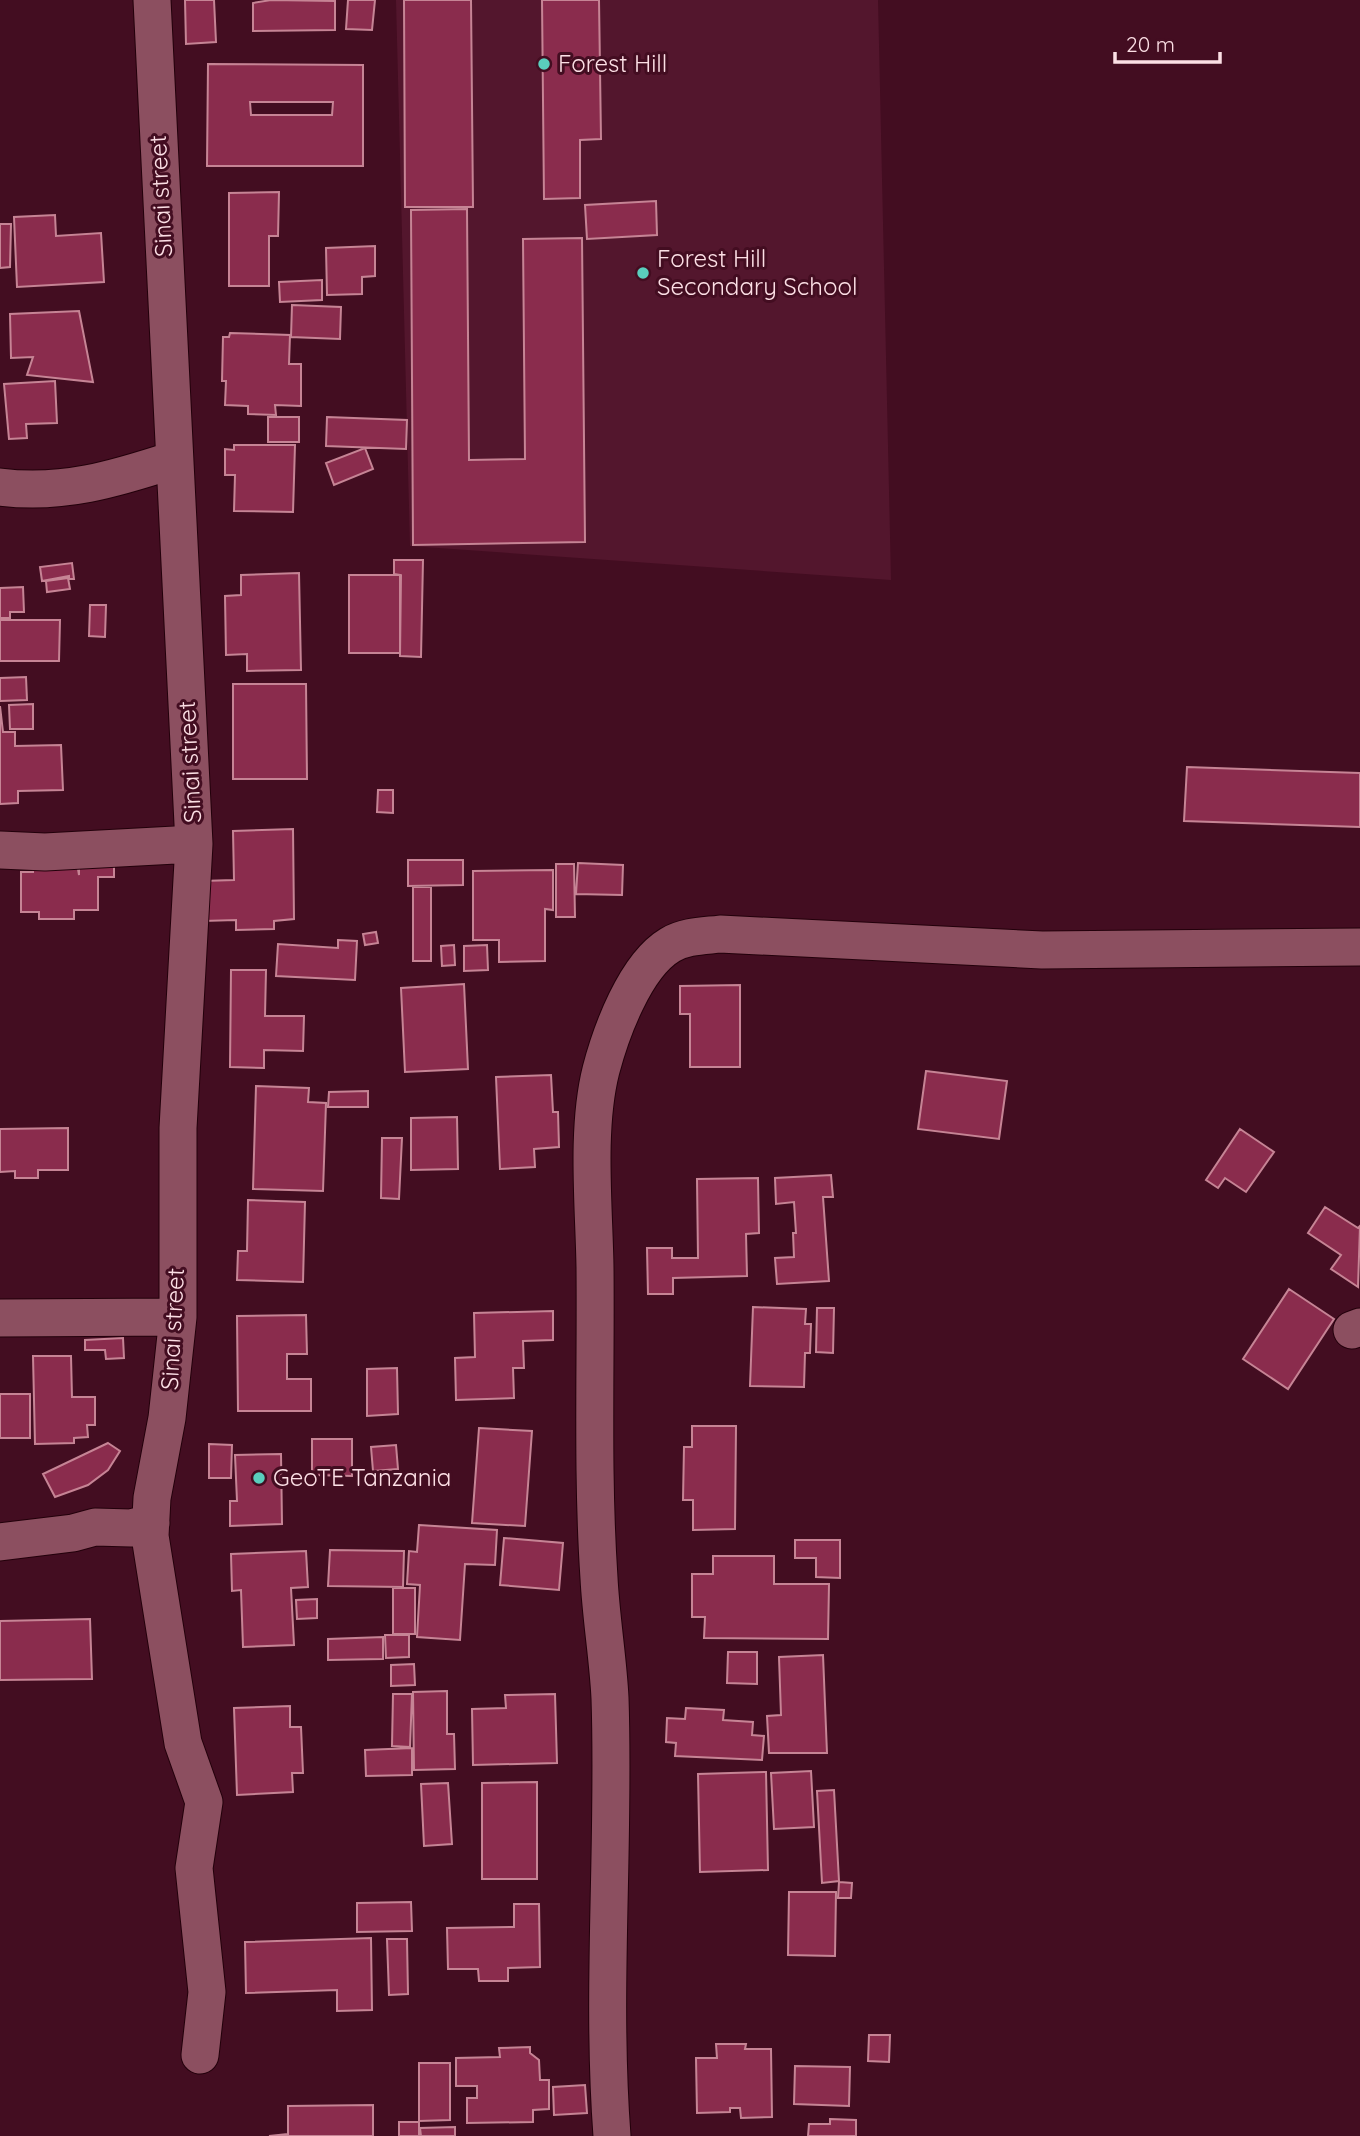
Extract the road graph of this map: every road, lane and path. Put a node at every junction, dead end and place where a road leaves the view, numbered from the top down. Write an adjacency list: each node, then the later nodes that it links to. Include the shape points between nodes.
1 (152, 0): 2 (street, Sinai street)
2 (173, 460): 3 (street, via 104,482 56,490); 4 (street, Sinai street)
3 (0, 487)
4 (194, 844): 5 (street); 8 (street, Sinai street, via 178,1128)
5 (0, 850)
6 (1360, 947): 12 (street, via 1042,950 720,934 671,944 636,983 606,1055 595,1106 599,1576 612,1781 607,1995)
7 (0, 1318): 8 (street)
8 (178, 1318): 9 (street, Sinai street)
9 (151, 1523): 10 (street); 11 (street, Sinai street, via 155,1579 183,1743 204,1802 194,1868 207,1992)
10 (0, 1542)
11 (200, 2055)
12 (612, 2136)

